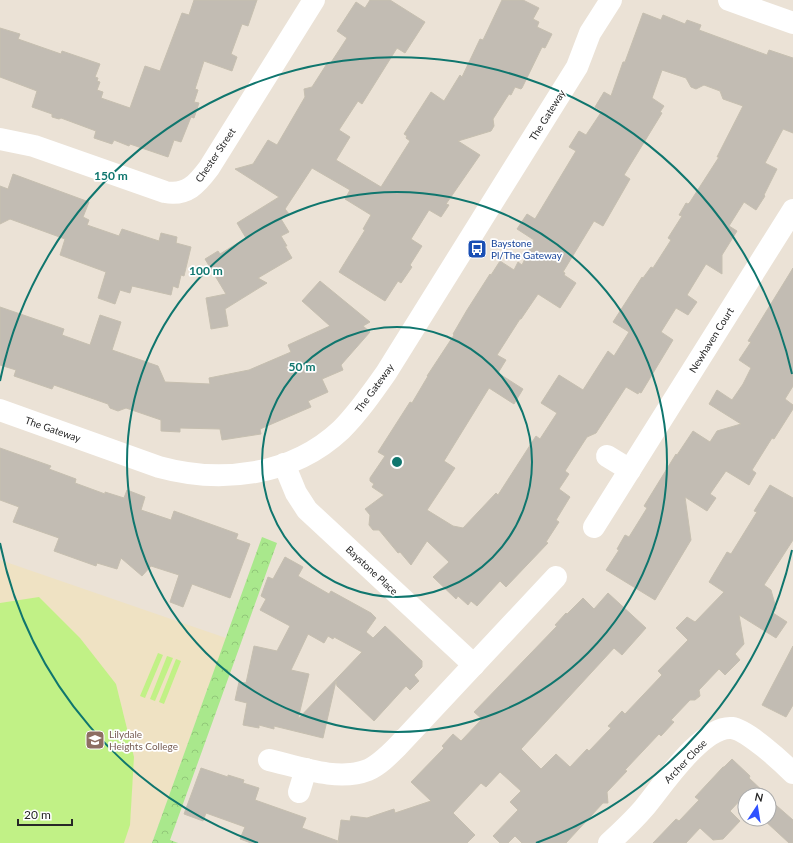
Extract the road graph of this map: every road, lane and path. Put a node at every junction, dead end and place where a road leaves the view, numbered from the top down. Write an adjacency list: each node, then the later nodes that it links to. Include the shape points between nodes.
1 (314, 0): 9 (street, Chester Street, via 209,168 195,185 187,190 174,194 159,190)
2 (594, 0): 6 (street, The Gateway)
3 (611, 0): 6 (street, The Gateway)
4 (729, 0): 5 (street)
5 (793, 23)
6 (590, 33): 13 (street, The Gateway, via 577,67 370,397 335,435 306,454)
7 (0, 130): 9 (street, Chester Street)
8 (0, 139): 9 (street, Chester Street)
9 (34, 146)
10 (793, 210): 14 (street, Newhaven Court)
11 (0, 410): 13 (street, The Gateway, via 176,472 197,475 241,475)
12 (607, 456): 14 (street)
13 (284, 464): 17 (street, Baystone Place, via 296,493 307,510)
14 (630, 470): 15 (street, Newhaven Court)
15 (594, 527)
16 (556, 577): 17 (street)
17 (474, 666): 19 (street, via 378,764 348,775)
18 (269, 760): 19 (street)
19 (306, 769): 21 (street)
20 (793, 773): 22 (street, Archer Close, via 748,735 731,728 723,729 708,737 685,757 644,808)
21 (299, 792)
22 (609, 843)

